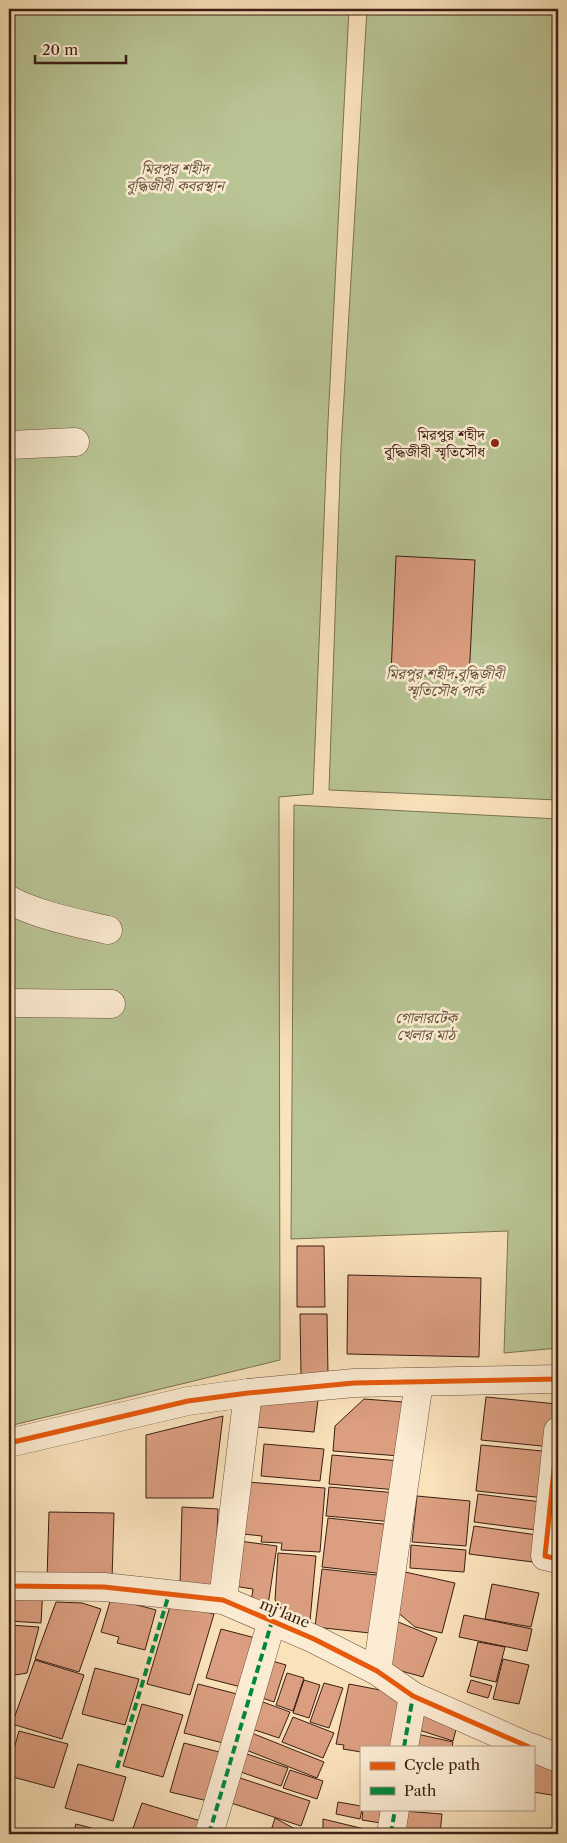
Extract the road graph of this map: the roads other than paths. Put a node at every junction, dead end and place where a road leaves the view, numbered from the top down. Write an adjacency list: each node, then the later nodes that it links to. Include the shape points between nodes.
1 (75, 442): 2 (street)
2 (9, 446)
3 (9, 900): 4 (street, via 42,914)
4 (108, 930)
5 (9, 1003): 6 (street)
6 (110, 1004)
7 (558, 1379): 8 (street)
8 (419, 1382): 9 (street, via 354,1383); 16 (street)
9 (248, 1393): 11 (street, via 188,1401); 14 (street)
10 (558, 1431): 12 (street, via 545,1556)
11 (9, 1443)
12 (558, 1558)
13 (9, 1586): 14 (street, mj lane, via 104,1587)
14 (223, 1600): 15 (street, mj lane)
15 (272, 1621): 16 (street, mj lane); 23 (street)
16 (377, 1671): 17 (street, mj lane)
17 (413, 1696): 18 (street); 19 (street, mj lane)
18 (404, 1746)
19 (527, 1746)
20 (534, 1748): 21 (street)
21 (558, 1758)
22 (395, 1810): 24 (street)
23 (209, 1834)
24 (391, 1834)

